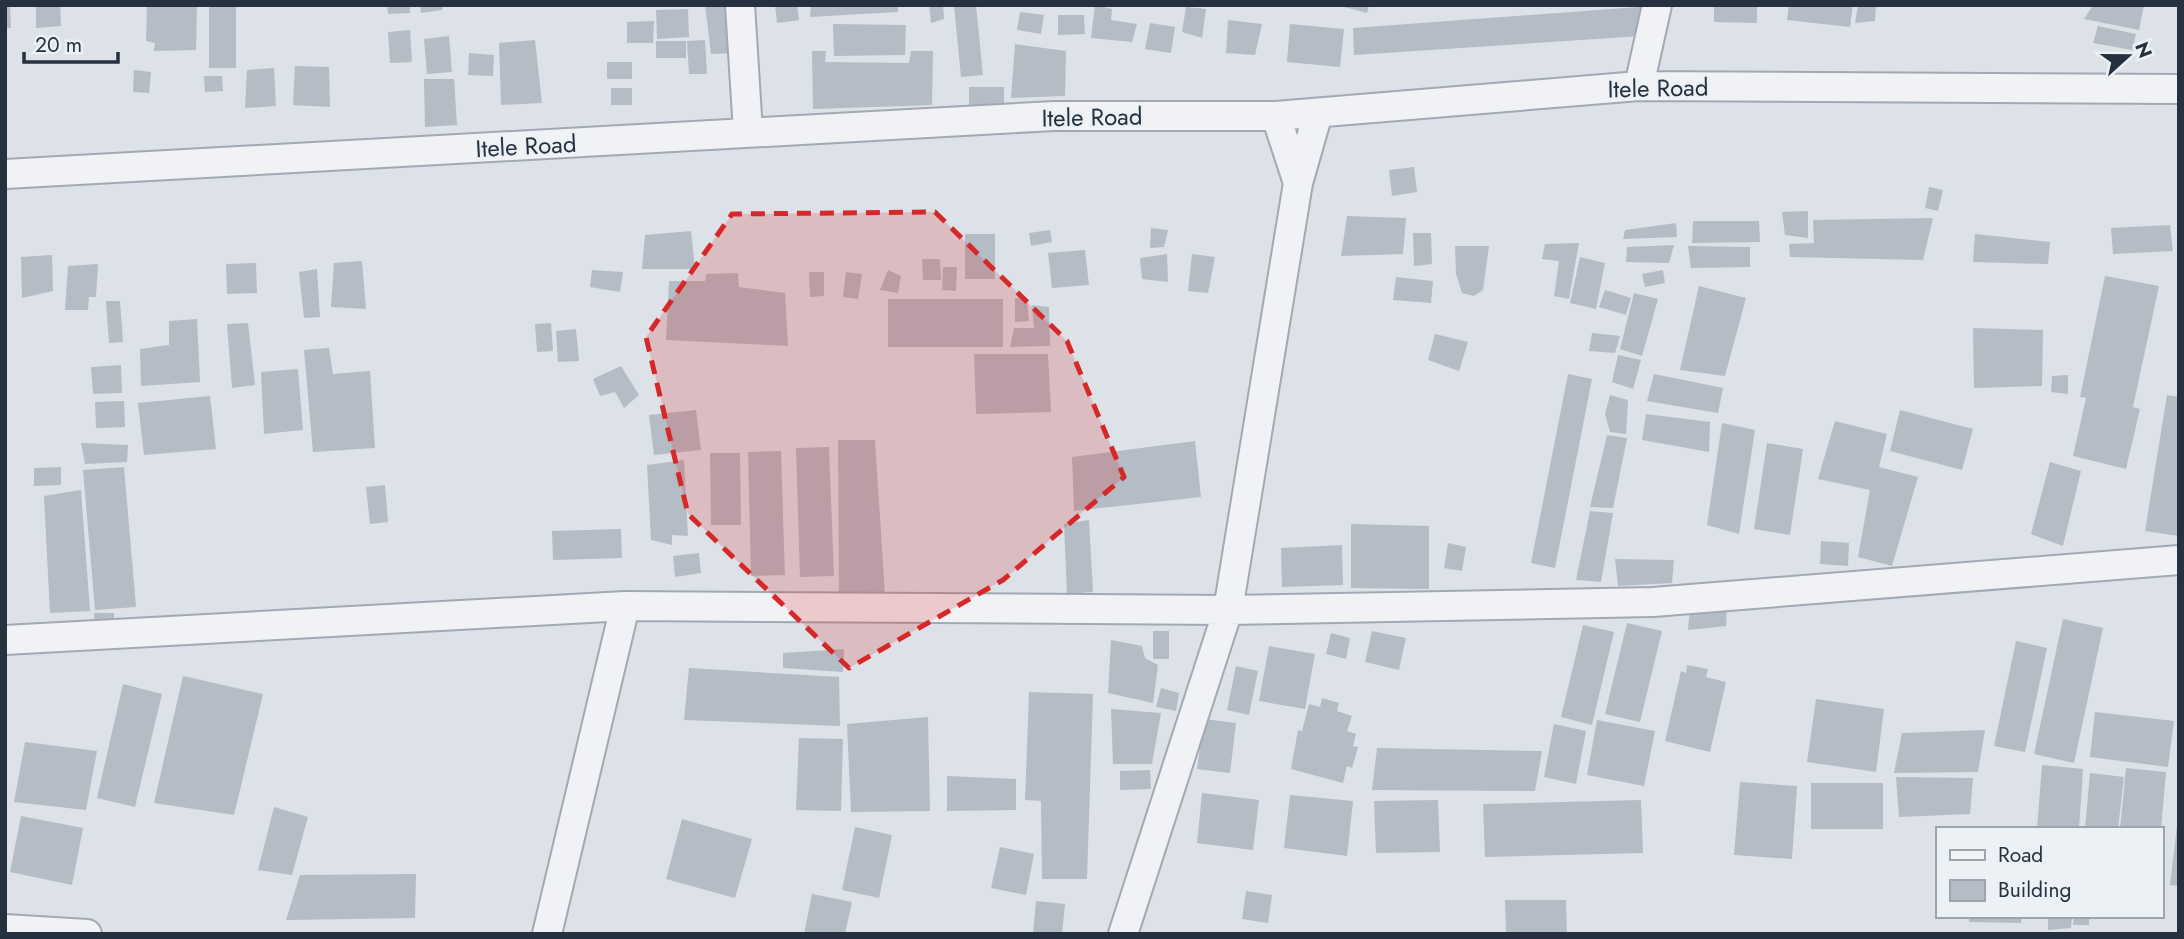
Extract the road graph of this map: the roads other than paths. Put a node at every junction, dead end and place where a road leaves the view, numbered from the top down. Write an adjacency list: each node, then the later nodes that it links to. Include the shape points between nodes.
1 (740, 5): 7 (street)
2 (1657, 5): 3 (street)
3 (1639, 86): 4 (street, Itele Road); 5 (street, Itele Road)
4 (2175, 93)
5 (1318, 113): 6 (street, Itele Road); 9 (street)
6 (1276, 116): 7 (street, Itele Road, via 1054,116); 9 (street)
7 (748, 132): 8 (street, Itele Road)
8 (5, 174)
9 (1298, 183): 12 (street)
10 (2179, 560): 12 (street, via 1653,602)
11 (625, 606): 12 (street); 13 (street); 16 (street)
12 (1228, 610): 17 (street)
13 (5, 640)
14 (5, 929): 15 (street)
15 (87, 934)
16 (547, 934)
17 (1123, 934)

